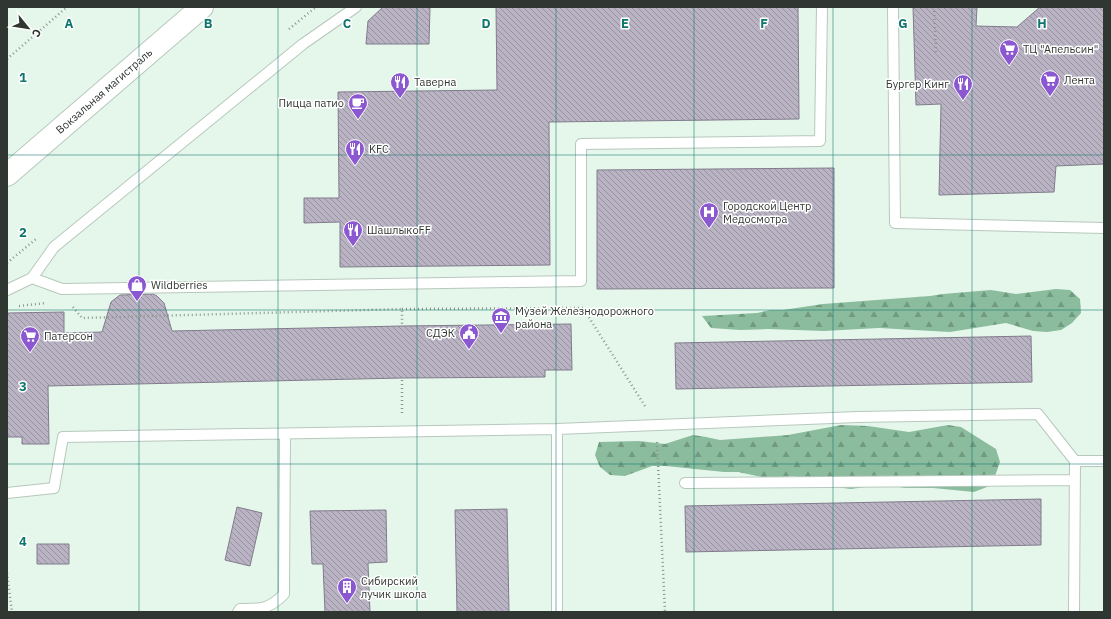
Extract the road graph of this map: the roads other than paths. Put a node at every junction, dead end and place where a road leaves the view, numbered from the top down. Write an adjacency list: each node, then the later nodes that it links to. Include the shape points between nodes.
1 (202, 7): 5 (main road, Вокзальная магистраль)
2 (356, 7): 7 (lane, via 303,44 54,247)
3 (822, 7): 7 (lane, via 820,141 581,144 581,281 62,289)
4 (893, 7): 6 (lane, via 895,223)
5 (7, 175)
6 (1104, 228)
7 (32, 278): 8 (lane)
8 (7, 290)
9 (556, 429): 10 (lane); 11 (lane, via 858,417 1038,414); 17 (lane)
10 (285, 434): 15 (lane, via 63,437 54,488); 16 (lane, via 284,594 277,602 261,609 240,609)
11 (1075, 461): 12 (lane); 13 (lane)
12 (1104, 461)
13 (1074, 480): 14 (lane); 18 (lane)
14 (685, 484)
15 (7, 492)
16 (238, 612)
17 (557, 612)
18 (1074, 612)

